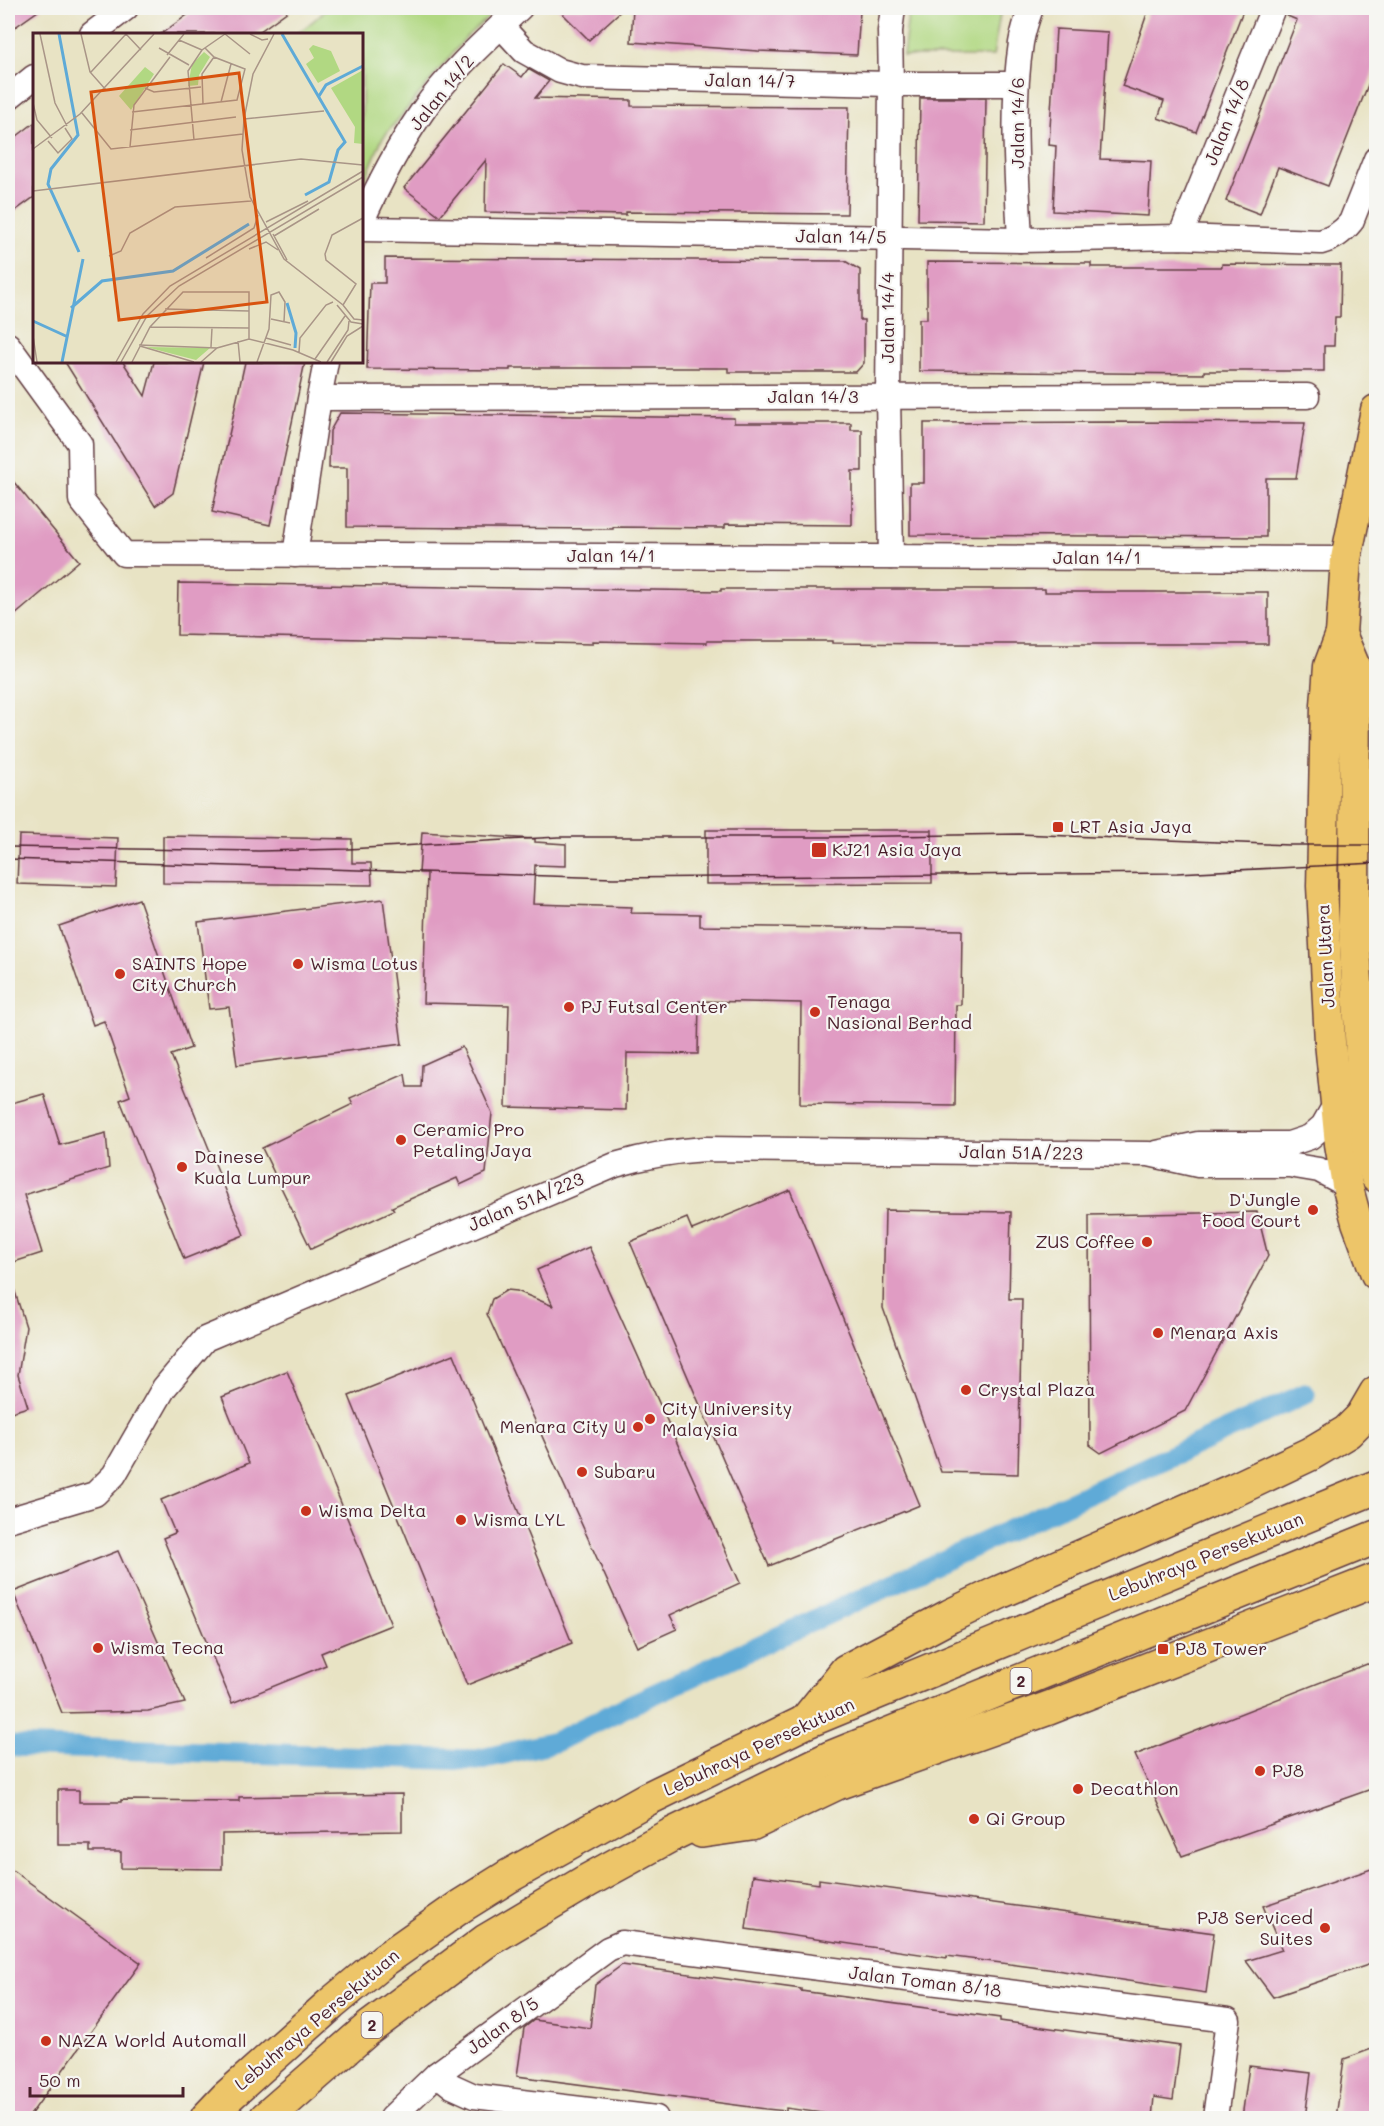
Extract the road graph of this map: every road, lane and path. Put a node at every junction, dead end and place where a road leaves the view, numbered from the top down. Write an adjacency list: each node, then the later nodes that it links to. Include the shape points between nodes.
1 (126, 8): 7 (street)
2 (520, 8): 6 (street, Jalan 14/2)
3 (892, 8): 9 (street, Jalan 14/4)
4 (1031, 8): 10 (street, Jalan 14/6, via 1021,41)
5 (1273, 8): 15 (street, Jalan 14/8)
6 (501, 26): 9 (street, Jalan 14/7, via 524,51 560,71 582,77); 13 (street, Jalan 14/2, via 423,110 385,171)
7 (93, 33)
8 (33, 78): 11 (street)
9 (891, 84): 10 (street, Jalan 14/7); 16 (street, Jalan 14/4)
10 (1016, 84): 17 (street, Jalan 14/6)
11 (8, 98)
12 (1377, 159): 15 (street, Jalan 14/5, via 1351,222 1334,238 1321,242)
13 (363, 219)
14 (363, 229): 16 (street, Jalan 14/5)
15 (1180, 237): 17 (street, Jalan 14/5)
16 (888, 238): 17 (street, Jalan 14/5); 21 (street, Jalan 14/4)
17 (1020, 240)
18 (8, 345): 24 (street, Jalan 14/1, via 80,444 81,500 124,554)
19 (326, 363): 22 (street)
20 (1307, 396): 21 (street, Jalan 14/3)
21 (888, 397): 22 (street, Jalan 14/3); 25 (street, Jalan 14/4)
22 (319, 398): 24 (street)
23 (1375, 421): 26 (main road, Jalan Utara)
24 (295, 555): 25 (street, Jalan 14/1)
25 (891, 557): 26 (street, Jalan 14/1)
26 (1346, 559): 27 (main road, Jalan Utara)
27 (1341, 634): 28 (main road, Jalan Utara, via 1329,666 1326,705 1322,886); 30 (main road, Jalan Utara, via 1355,667 1354,927 1364,1107)
28 (1335, 1105): 29 (street, Jalan 51A/223, via 1323,1126 1310,1137 1289,1144 1198,1144); 31 (main road, Jalan Utara)
29 (1149, 1154): 31 (street, Jalan 51A/223, via 1198,1165 1289,1165 1319,1170); 35 (street, Jalan 51A/223, via 705,1149 674,1151 615,1165 204,1339 164,1388 114,1475 94,1494)
30 (1377, 1177)
31 (1347, 1185): 32 (main road, Jalan Utara)
32 (1377, 1274)
33 (1377, 1393): 38 (highway, via 1347,1432 1310,1454 1000,1592 846,1671)
34 (1377, 1487): 38 (highway, Lebuhraya Persekutuan / 2)
35 (8, 1520)
36 (1377, 1537): 39 (highway, 2, via 830,1758)
37 (1377, 1580): 39 (highway, via 1049,1708 837,1783 751,1824)
38 (806, 1722): 42 (highway, Lebuhraya Persekutuan / 2, via 647,1799 461,1906 384,1960 331,2004)
39 (671, 1835): 43 (highway, 2, via 486,1941 369,2028)
40 (622, 1943): 41 (street, Jalan 8/5, via 608,1949); 46 (street, Jalan Toman 8/18, via 1228,2020)
41 (437, 2074): 44 (street, Jalan 8/5); 45 (street, via 474,2096)
42 (207, 2118)
43 (266, 2118)
44 (391, 2118)
45 (656, 2118)
46 (1215, 2118)

